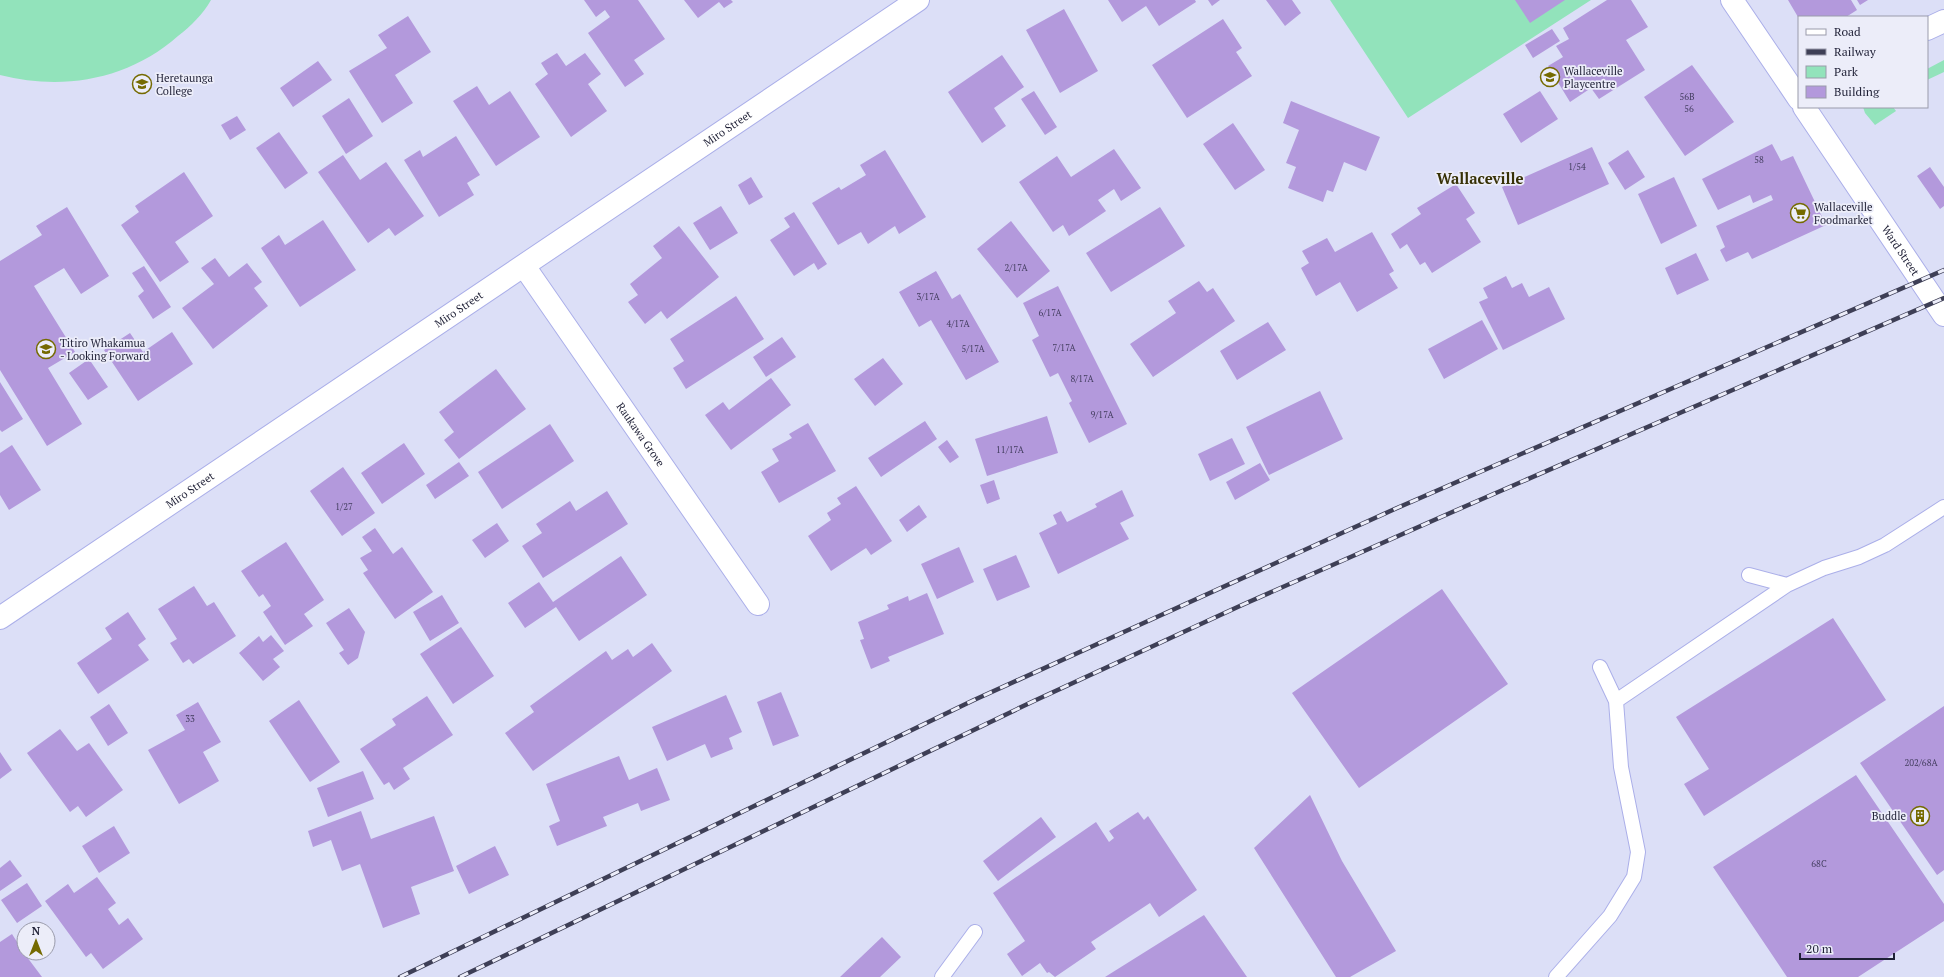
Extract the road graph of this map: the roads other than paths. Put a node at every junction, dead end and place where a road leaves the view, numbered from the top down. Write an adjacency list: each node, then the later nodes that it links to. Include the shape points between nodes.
1 (918, 0): 7 (street, Miro Street)
2 (1732, 0): 5 (street, Ward Street)
3 (1944, 21): 4 (street)
4 (1928, 29)
5 (1798, 97)
6 (1806, 108): 8 (street, Ward Street)
7 (524, 266): 12 (street, Raukawa Grove); 13 (street, Miro Street)
8 (1944, 314)
9 (1944, 507): 11 (lane, via 1885,545)
10 (1749, 575): 11 (lane)
11 (1787, 585): 15 (lane)
12 (758, 604)
13 (0, 618)
14 (1600, 667): 15 (lane)
15 (1616, 701): 18 (lane, via 1621,767 1638,852 1634,877 1610,916)
16 (975, 932): 17 (lane)
17 (942, 977)
18 (1556, 977)

